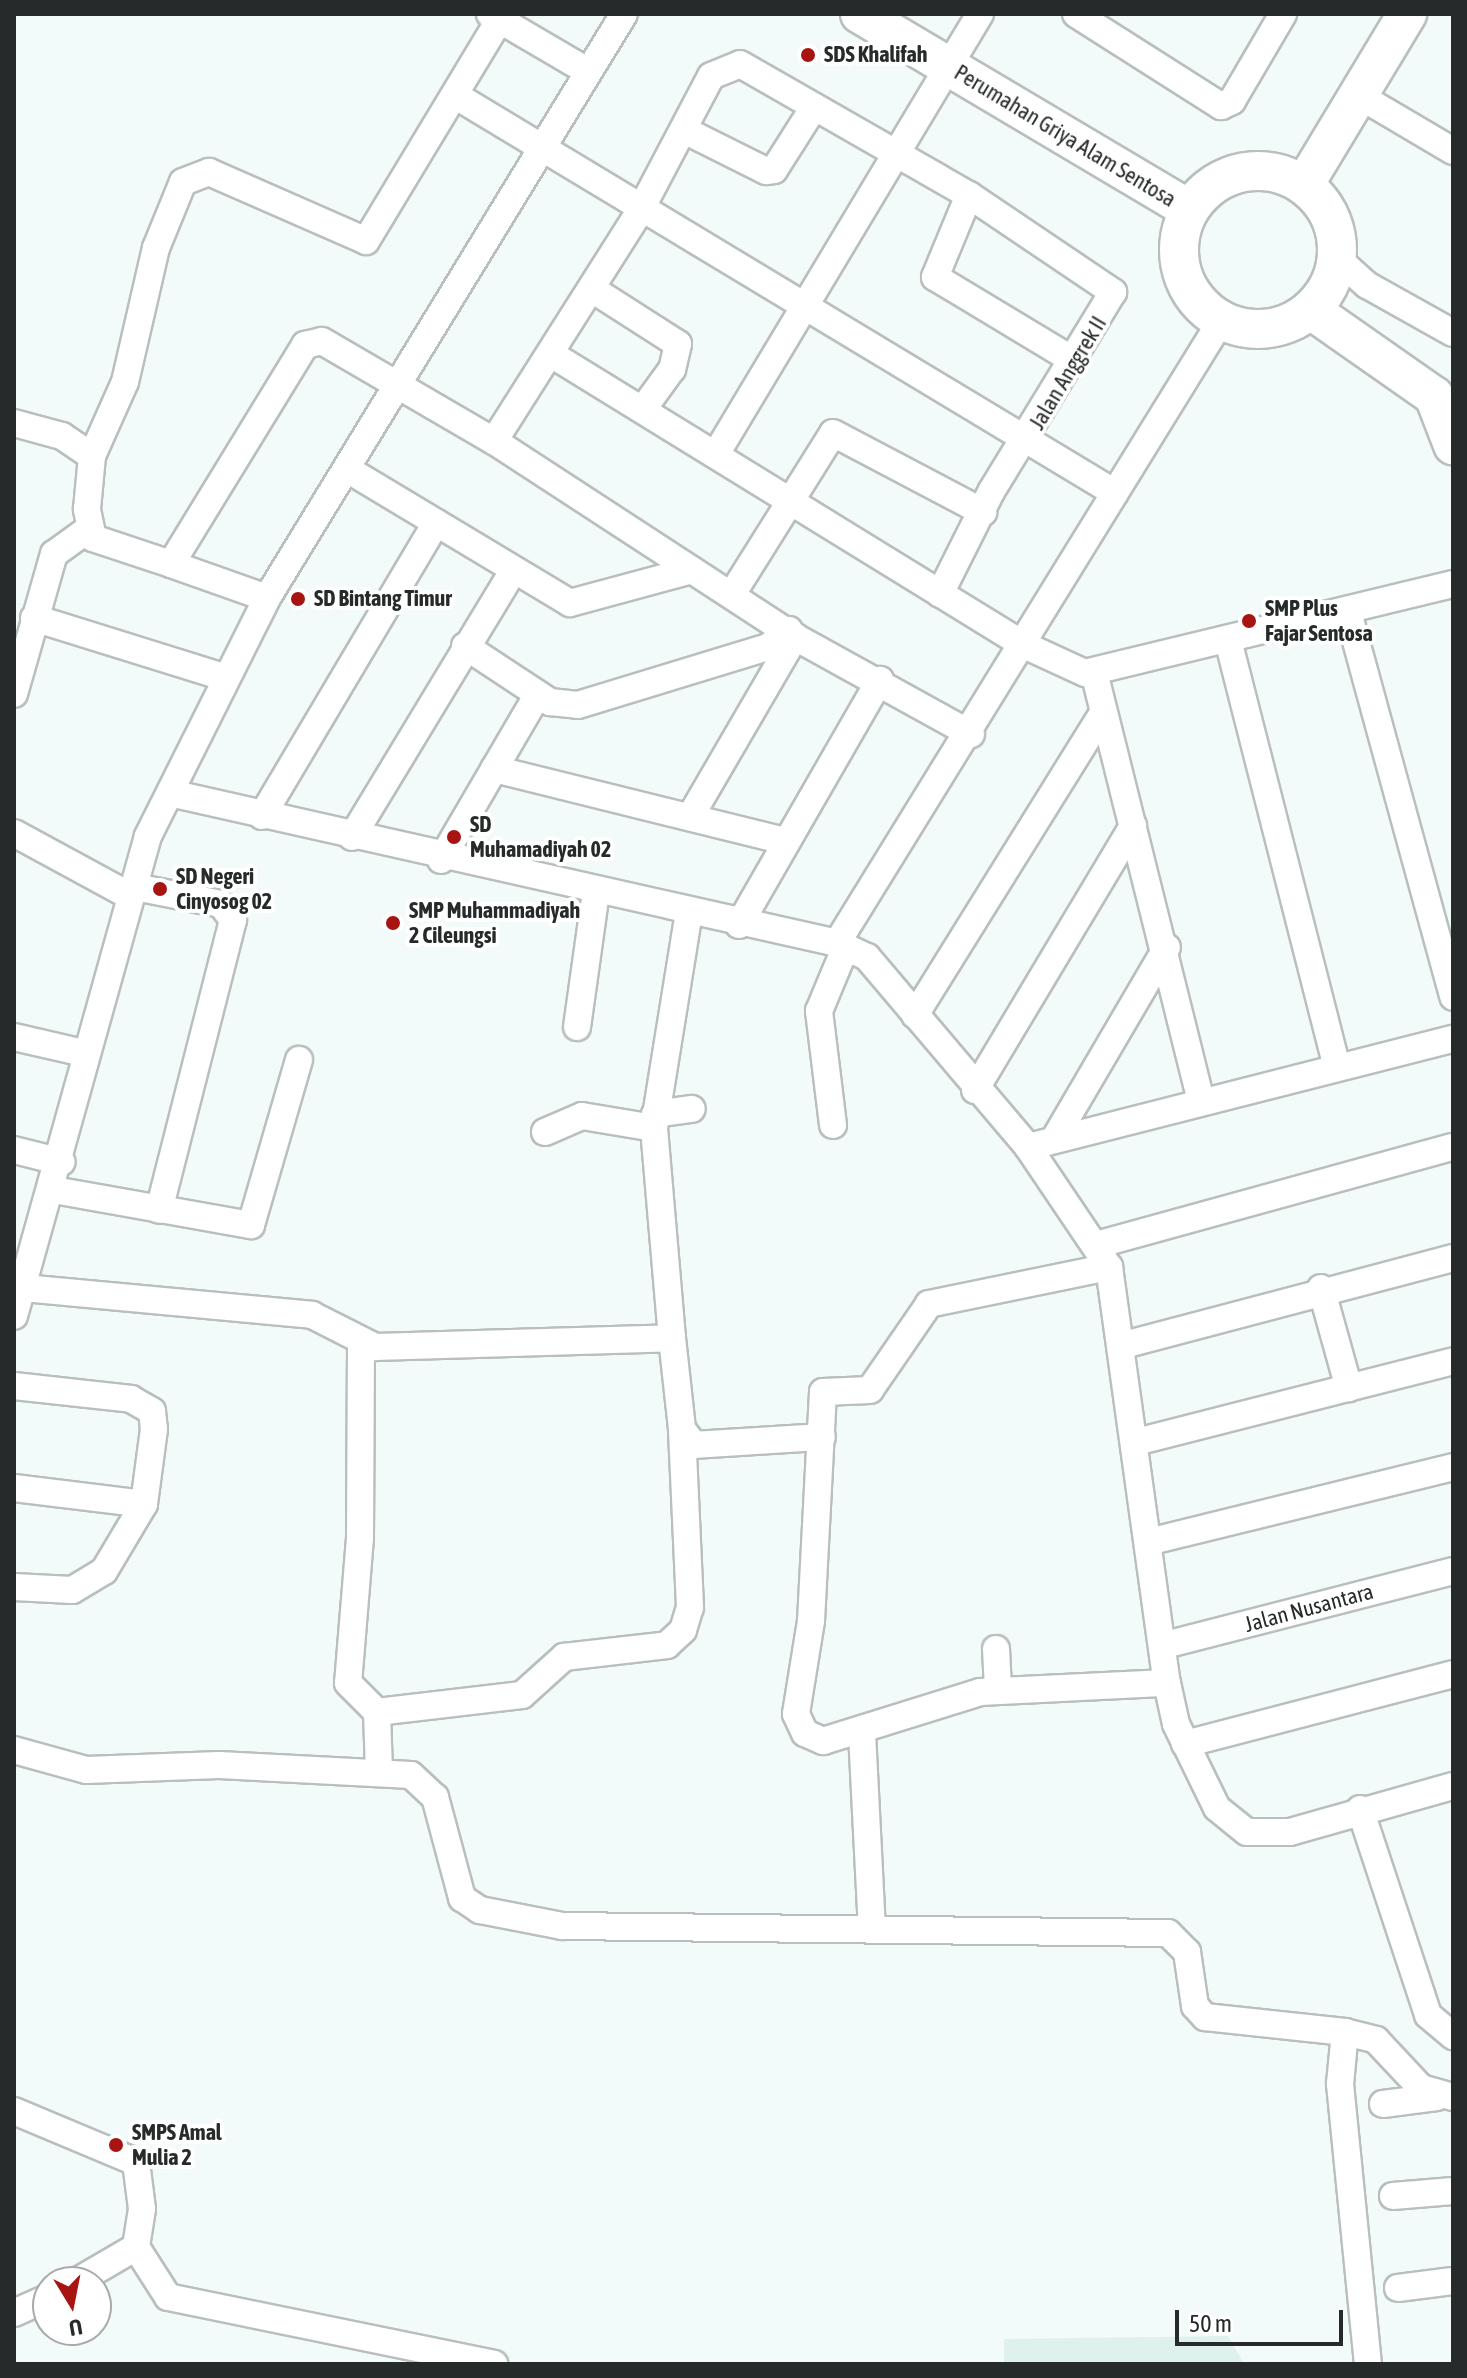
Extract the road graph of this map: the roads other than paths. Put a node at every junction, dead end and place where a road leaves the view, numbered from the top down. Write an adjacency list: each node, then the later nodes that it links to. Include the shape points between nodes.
1 (624, 14): 9 (street)
2 (860, 14): 8 (street, Perumahan Griya Alam Sentosa)
3 (980, 14): 8 (street)
4 (1283, 14): 6 (street, via 1232,101 1221,106)
5 (1407, 14): 10 (street)
6 (1079, 15)
7 (498, 16): 9 (street); 11 (street)
8 (949, 67): 16 (street); 20 (street, Perumahan Griya Alam Sentosa)
9 (587, 71): 14 (street)
10 (1358, 95): 15 (street); 17 (street)
11 (458, 97): 14 (street); 36 (street, via 366,241 209,172 190,173 156,248 125,382)
12 (814, 107): 13 (street, via 766,171); 13 (street, Jalan Anggrek II, via 730,62 711,76); 16 (street, Jalan Anggrek II)
13 (684, 130): 19 (street)
14 (544, 148): 19 (street); 29 (street)
15 (1452, 149)
16 (897, 152): 18 (street, Jalan Anggrek II); 23 (street)
17 (1304, 185): 20 (street, via 1285,175 1241,172 1202,192); 21 (street, via 1331,219)
18 (969, 195): 28 (street, via 935,277); 28 (street, Jalan Anggrek II, via 1111,287 1114,297)
19 (641, 209): 22 (street); 23 (street)
20 (1189, 209): 25 (street, via 1180,229 1181,272 1189,292)
21 (1338, 259): 24 (street); 26 (street, via 1367,285)
22 (592, 289): 27 (street); 30 (street, via 678,344 672,369)
23 (805, 307): 32 (street); 35 (street)
24 (1311, 310): 25 (street, via 1267,329); 34 (street, via 1434,396)
25 (1221, 321): 38 (street)
26 (1453, 333)
27 (551, 354): 30 (street); 33 (street)
28 (1074, 361): 32 (street, Jalan Anggrek II)
29 (401, 386): 33 (street); 37 (street); 43 (street, via 330,343 305,345)
30 (643, 409): 35 (street)
31 (14, 423): 36 (street, via 62,436)
32 (1028, 439): 38 (street); 40 (street, Jalan Anggrek II)
33 (494, 441): 44 (street)
34 (1453, 445)
35 (716, 454): 39 (street)
36 (92, 456): 42 (street)
37 (347, 469): 41 (street); 49 (street)
38 (1115, 493): 54 (street)
39 (788, 503): 40 (street, via 826,439 841,432); 47 (street); 48 (street)
40 (983, 512): 48 (street, Jalan Anggrek II)
41 (436, 523): 45 (street); 66 (street)
42 (87, 530): 43 (street, via 102,544); 51 (street, via 54,554)
43 (171, 564): 49 (street)
44 (692, 570): 45 (street, via 570,603); 47 (street)
45 (513, 571): 55 (street)
46 (1453, 584): 50 (street)
47 (734, 591): 52 (street)
48 (940, 594): 54 (street)
49 (267, 598): 57 (street)
50 (1348, 612): 53 (street); 78 (street)
51 (34, 618): 57 (street); 59 (street)
52 (792, 633): 58 (street); 60 (street, via 768,647 578,705 558,706); 65 (street)
53 (1228, 640): 56 (street); 85 (street)
54 (1024, 645): 56 (street); 62 (street)
55 (465, 646): 60 (street); 69 (street)
56 (1094, 672): 61 (street)
57 (224, 677): 64 (street)
58 (880, 680): 62 (street); 70 (street)
59 (14, 694)
60 (538, 694): 63 (street)
61 (1101, 716): 67 (street); 79 (street)
62 (971, 734): 76 (street)
63 (494, 769): 65 (street); 71 (street)
64 (170, 793): 66 (street); 72 (street, via 148,836)
65 (693, 812): 70 (street)
66 (262, 816): 69 (street)
67 (1133, 826): 77 (street); 86 (street)
68 (14, 833): 72 (street)
69 (352, 837): 71 (street)
70 (781, 840): 75 (street)
71 (441, 860): 73 (street)
72 (132, 891): 83 (street); 98 (street, via 221,904 233,920)
73 (596, 892): 74 (street); 80 (street)
74 (689, 912): 75 (street); 89 (street)
75 (739, 925): 76 (street)
76 (842, 944): 79 (street, via 885,974); 90 (street, via 819,1011)
77 (1167, 947): 87 (street); 92 (street)
78 (1453, 997)
79 (915, 1015): 86 (street)
80 (577, 1027)
81 (14, 1037): 83 (street)
82 (1453, 1039): 85 (street)
83 (84, 1053): 96 (street)
84 (299, 1060): 98 (street, via 251,1225)
85 (1337, 1067): 87 (street)
86 (975, 1090): 93 (street)
87 (1201, 1101): 92 (street)
88 (692, 1109): 89 (street)
89 (654, 1121): 91 (street, via 582,1116); 104 (street)
90 (833, 1125)
91 (545, 1132)
92 (1055, 1138): 93 (street)
93 (1028, 1147): 99 (street)
94 (1453, 1147): 99 (street)
95 (14, 1150): 96 (street)
96 (62, 1162): 97 (street)
97 (54, 1190): 98 (street); 101 (street)
98 (159, 1210)
99 (1103, 1256): 106 (street); 111 (street, via 929,1304 870,1390 823,1392)
100 (1453, 1258): 102 (street)
101 (22, 1274): 103 (street); 105 (street, via 312,1315 339,1324)
102 (1321, 1288): 106 (street); 109 (street)
103 (14, 1316)
104 (672, 1338): 105 (street); 110 (street)
105 (361, 1345): 124 (street, via 360,1538 348,1683)
106 (1120, 1346): 112 (street)
107 (1453, 1361): 109 (street)
108 (14, 1386): 115 (street, via 147,1406 154,1429)
109 (1349, 1388): 112 (street)
110 (682, 1429): 111 (street, via 694,1445 708,1447); 124 (street, via 690,1607 683,1630 667,1645 564,1657 522,1695)
111 (822, 1437): 125 (street, via 811,1621 796,1714 815,1740)
112 (1136, 1442): 116 (street)
113 (1453, 1467): 116 (street)
114 (14, 1488): 115 (street)
115 (144, 1504): 118 (street, via 98,1578 72,1590)
116 (1148, 1542): 119 (street)
117 (1453, 1571): 119 (street, Jalan Nusantara)
118 (14, 1587)
119 (1165, 1645): 122 (street)
120 (996, 1649): 123 (street)
121 (1453, 1674): 126 (street)
122 (1167, 1683): 123 (street); 126 (street)
123 (998, 1689): 125 (street, via 904,1713)
124 (377, 1712): 128 (street)
125 (862, 1733): 131 (street)
126 (1185, 1744): 130 (street, via 1217,1808 1247,1832 1290,1832)
127 (14, 1750): 128 (street, via 86,1770 219,1765)
128 (379, 1772): 131 (street, via 411,1775 429,1788 453,1884 480,1910 562,1926)
129 (1453, 1786): 130 (street)
130 (1360, 1809): 133 (street, via 1428,2015)
131 (872, 1930): 132 (street, via 1168,1933 1187,1952 1195,2006 1205,2017)
132 (1345, 2032): 134 (street, via 1376,2040); 144 (street, via 1338,2060)
133 (1453, 2036)
134 (1445, 2097): 135 (street)
135 (1383, 2104)
136 (14, 2111): 139 (street, via 136,2162 142,2209)
137 (1453, 2191): 138 (street)
138 (1393, 2196)
139 (136, 2247): 140 (street); 143 (street, via 168,2297)
140 (103, 2266)
141 (1453, 2281): 142 (street)
142 (1398, 2288)
143 (494, 2364)
144 (1368, 2364)

